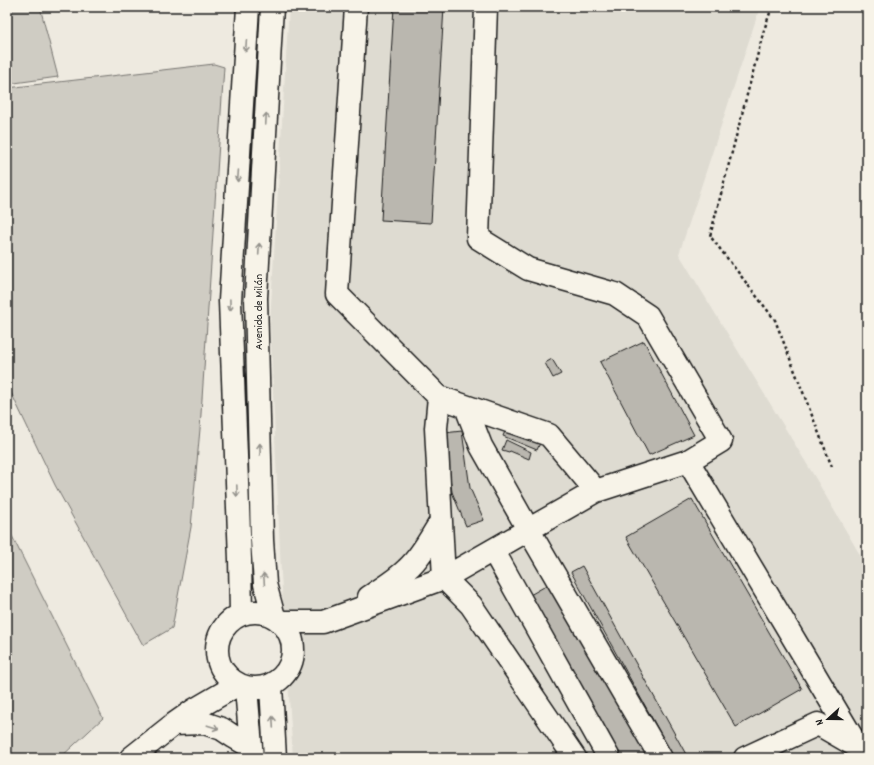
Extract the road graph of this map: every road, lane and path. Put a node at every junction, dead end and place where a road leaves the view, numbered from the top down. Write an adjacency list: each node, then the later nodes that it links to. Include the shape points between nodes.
1 (248, 7): 15 (street, one-way to 15, via 230,301)
2 (272, 7): 16 (street, Avenida de Milán, one-way to 2, via 264,584 256,298)
3 (356, 7): 6 (street, via 338,294)
4 (486, 7): 8 (street, via 478,238 528,269 615,294 648,316 721,442)
5 (772, 7): 9 (path, via 710,236 775,320)
6 (439, 397): 7 (street); 11 (street, via 436,428)
7 (466, 406): 10 (street, via 549,435); 12 (street, via 481,446)
8 (688, 461): 10 (street); 24 (street)
9 (832, 467)
10 (596, 491): 12 (street)
11 (441, 521): 14 (street); 17 (street, via 425,548 408,569)
12 (528, 529): 13 (street); 30 (street)
13 (493, 550): 14 (street); 29 (street)
14 (444, 578): 17 (street); 28 (street, via 470,605)
15 (241, 614): 16 (street, via 261,612); 19 (street, via 222,629 217,644)
16 (278, 619): 17 (street); 18 (street, via 292,637)
17 (328, 620): 18 (street)
18 (293, 656): 21 (street, via 282,679)
19 (220, 668): 20 (street, via 227,678); 22 (street)
20 (242, 686): 21 (street, via 259,689); 22 (street); 25 (street)
21 (271, 686): 27 (street, one-way to 21)
22 (194, 710): 23 (street)
23 (174, 724): 25 (street, one-way to 25, via 204,724 222,730); 26 (street)
24 (862, 750): 31 (street, via 818,724)
25 (252, 752)
26 (131, 758)
27 (275, 758)
28 (575, 758)
29 (609, 758)
30 (661, 758)
31 (745, 758)

